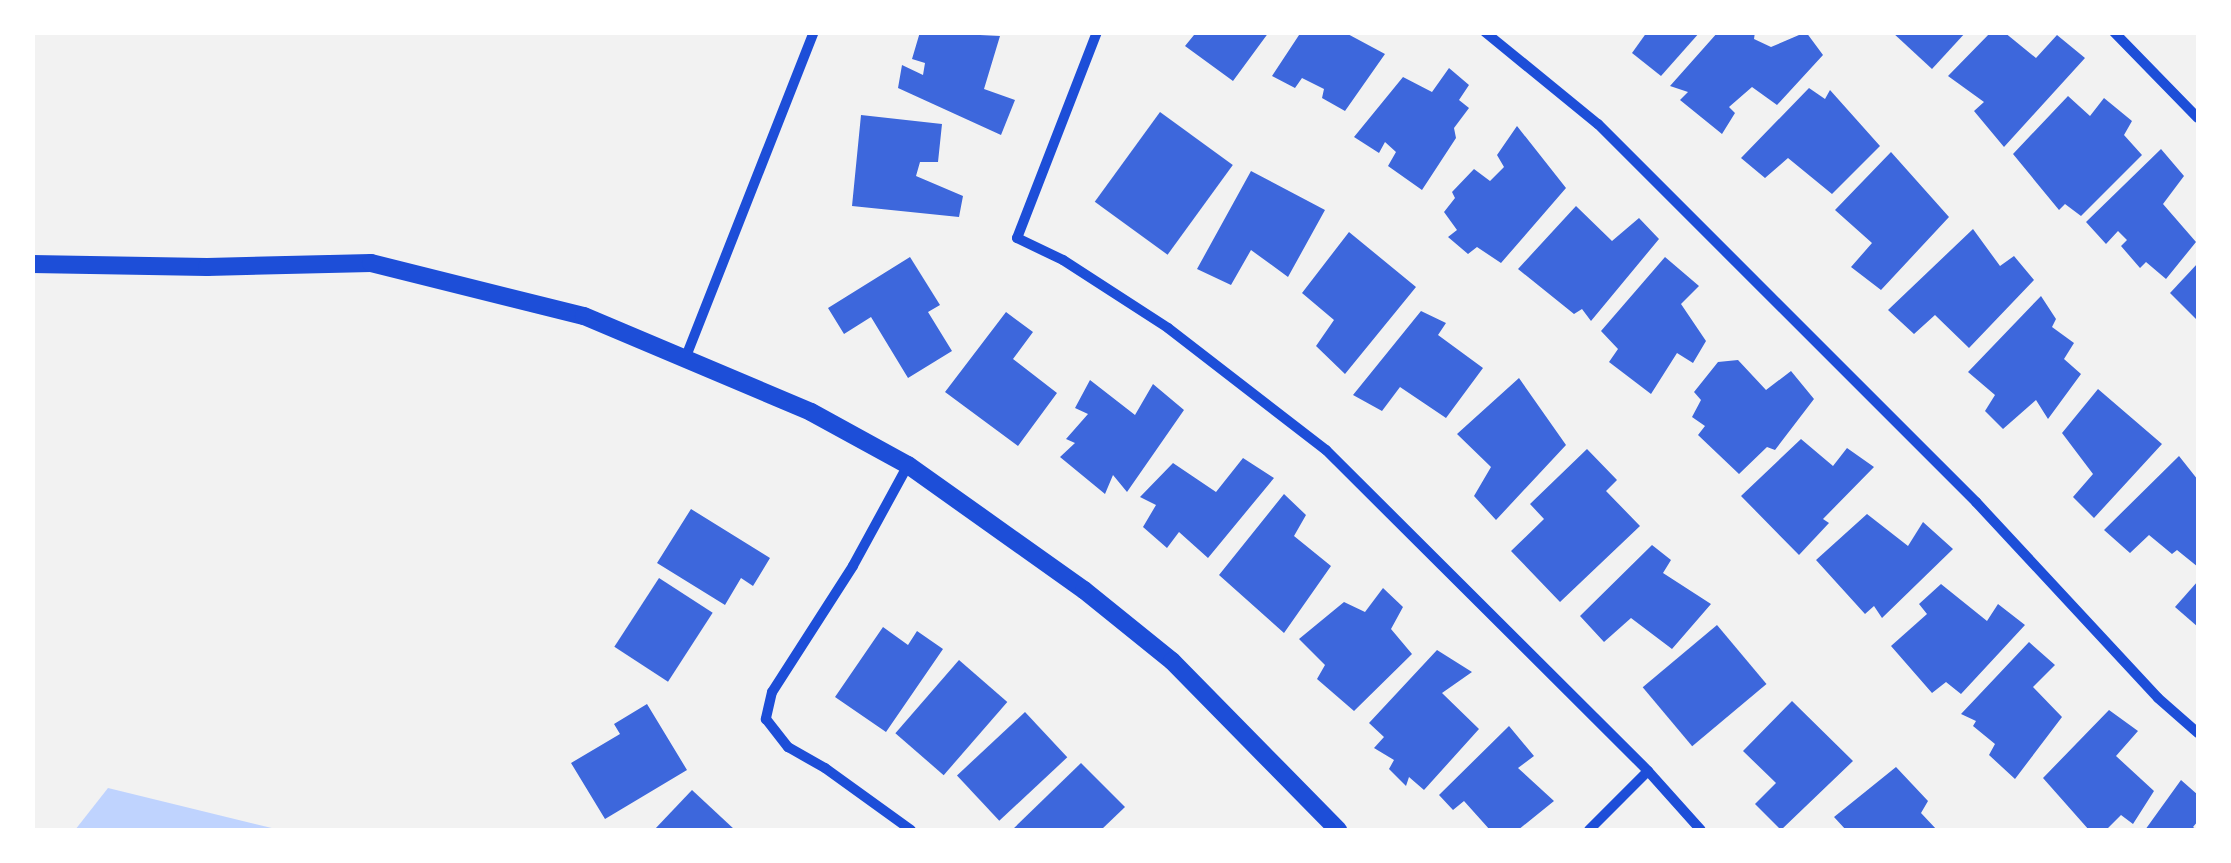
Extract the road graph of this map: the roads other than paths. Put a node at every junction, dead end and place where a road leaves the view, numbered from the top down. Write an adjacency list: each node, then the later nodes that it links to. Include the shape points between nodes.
1 (814, 32): 7 (street)
2 (1097, 32): 10 (street, via 1017,238 1168,328 1326,450)
3 (1485, 32): 9 (street, via 1598,124)
4 (2114, 32): 5 (street)
5 (2198, 118)
6 (32, 264): 7 (street, via 371,263 584,316)
7 (684, 359): 8 (street, via 811,412)
8 (908, 465): 11 (street, via 772,692 766,719 788,748); 12 (street, via 993,521 1172,661)
9 (2198, 733)
10 (1648, 771): 13 (street); 14 (street)
11 (911, 830)
12 (1338, 830)
13 (1589, 830)
14 (1701, 830)

